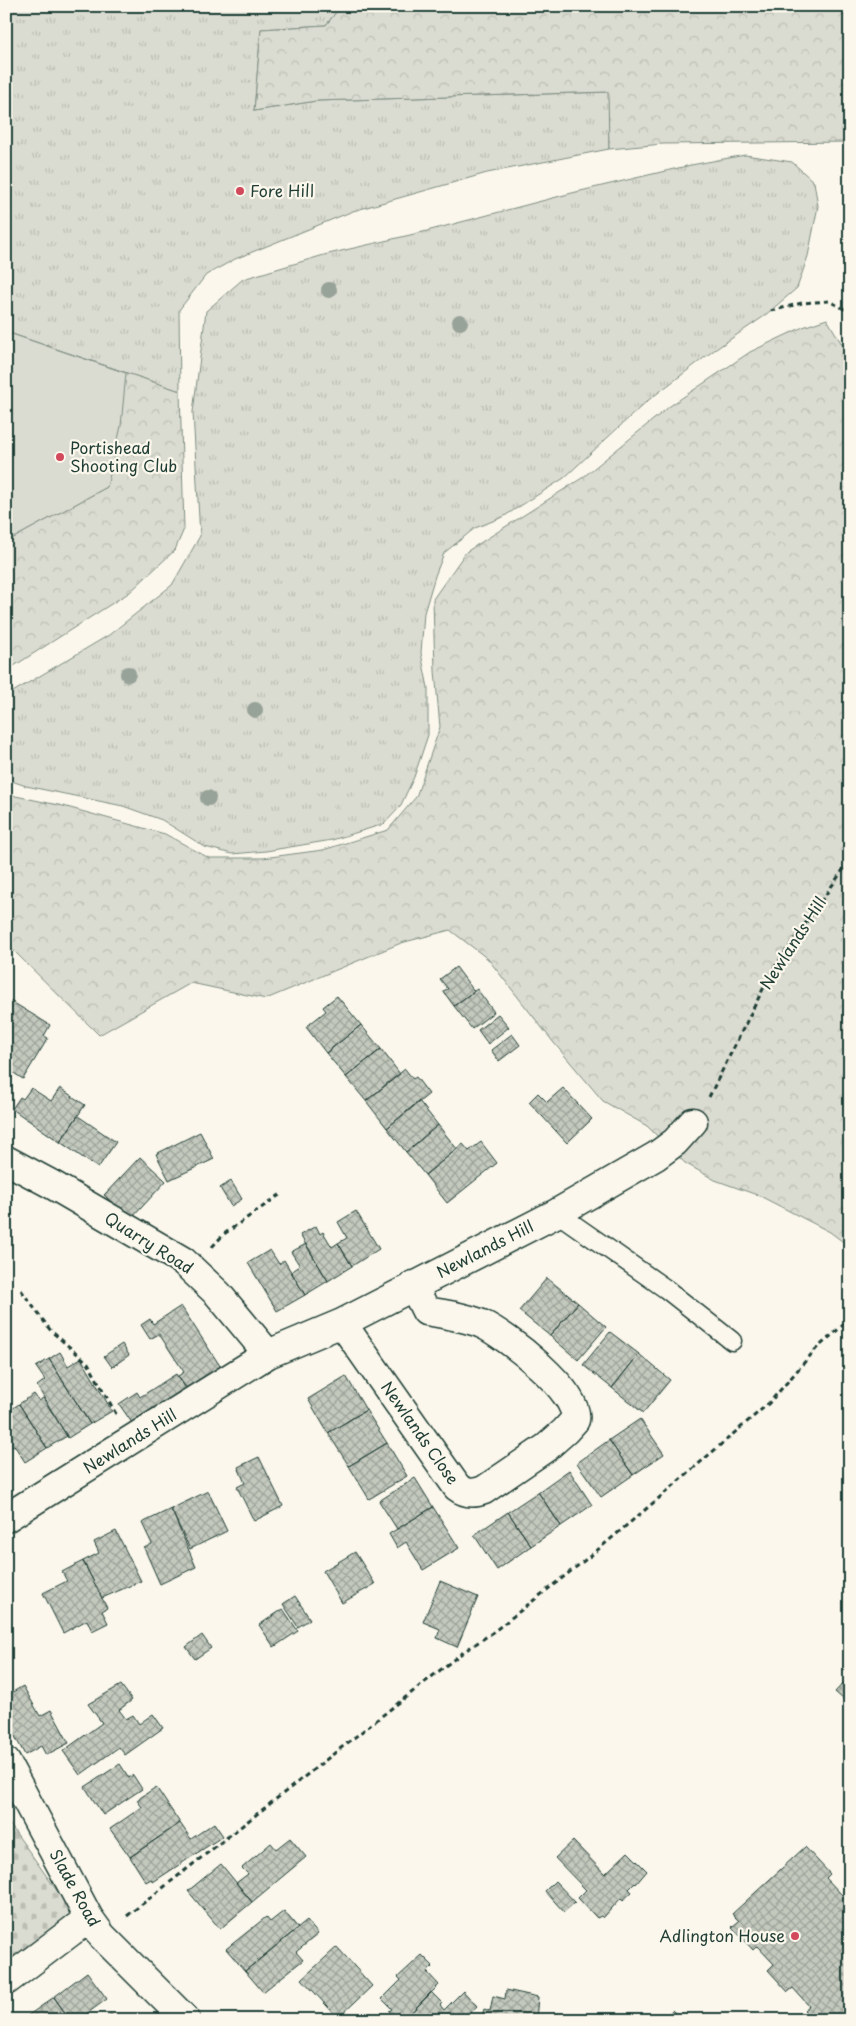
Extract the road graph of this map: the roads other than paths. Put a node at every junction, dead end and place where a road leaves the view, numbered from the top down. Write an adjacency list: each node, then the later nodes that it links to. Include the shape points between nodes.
1 (693, 1122): 3 (street, Newlands Hill, via 675,1142 656,1156)
2 (6, 1160): 7 (street, Quarry Road, via 178,1257 218,1294)
3 (556, 1213): 4 (street, Newlands Hill); 6 (lane, via 666,1289)
4 (413, 1285): 5 (street, Newlands Hill); 5 (street, Newlands Close, via 426,1310 482,1324 496,1332 552,1377 575,1410 574,1420 556,1439 484,1490 474,1493 457,1487)
5 (342, 1322): 7 (street, Newlands Hill)
6 (732, 1341)
7 (268, 1354): 8 (street, Newlands Hill)
8 (7, 1516)
9 (6, 1762): 10 (street, Slade Road)
10 (96, 1927): 11 (street); 12 (street, Slade Road)
11 (6, 1981)
12 (183, 2019)

